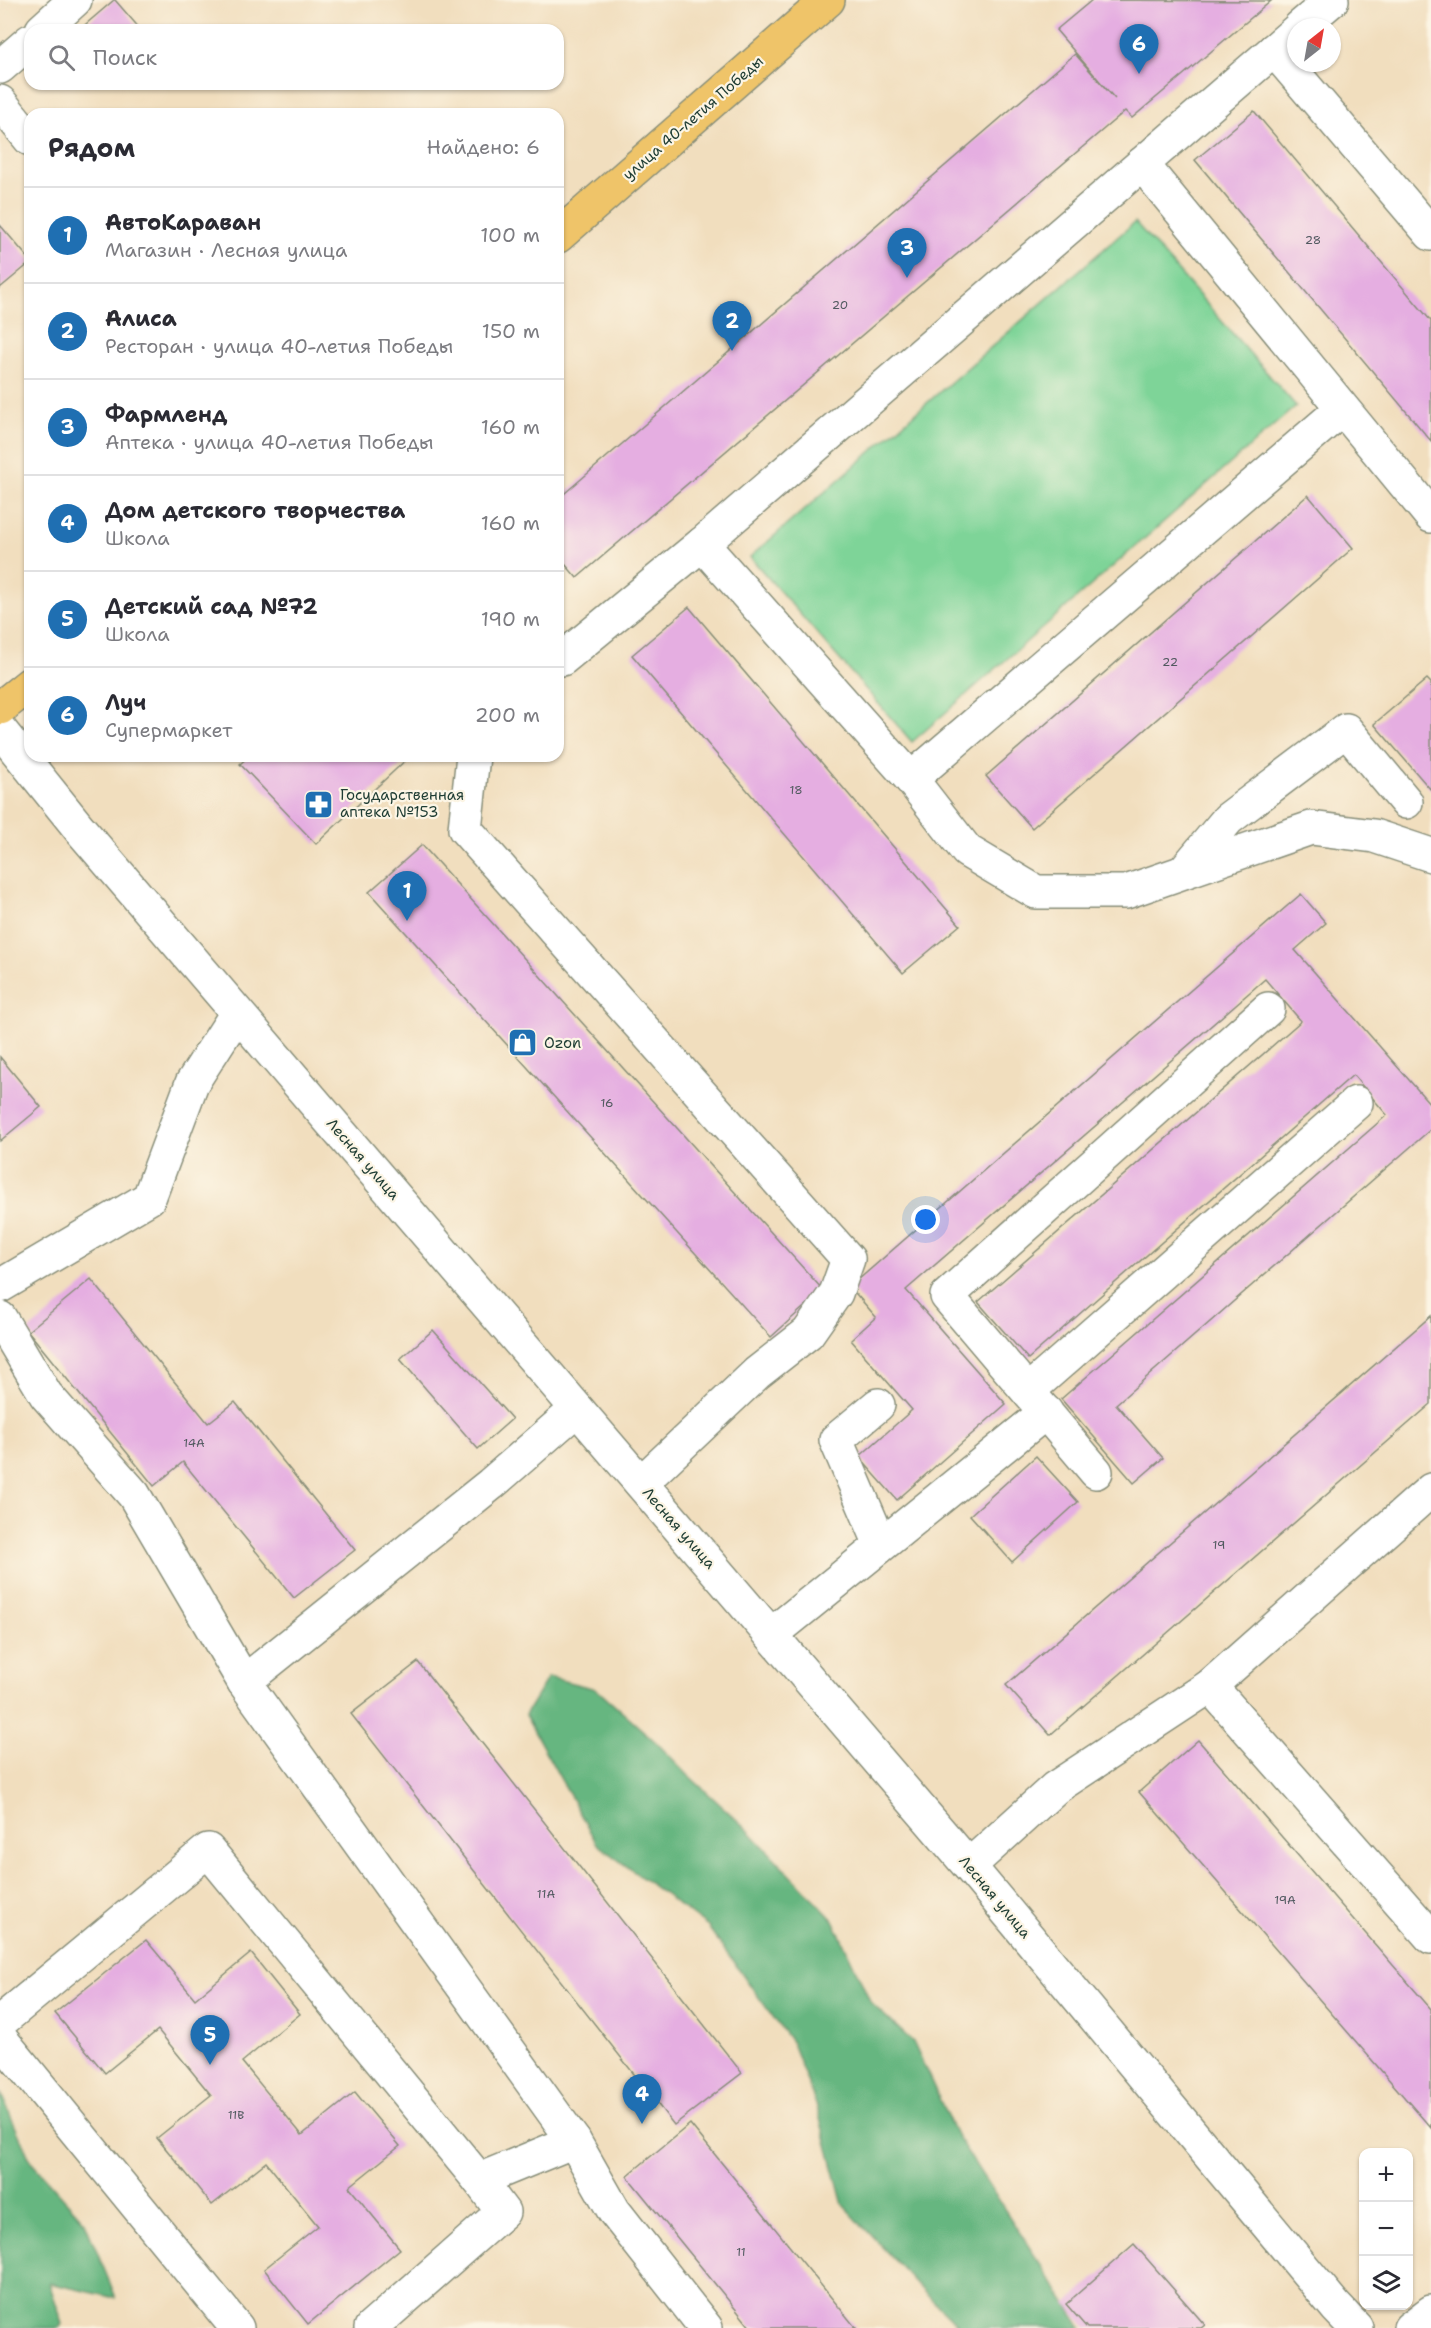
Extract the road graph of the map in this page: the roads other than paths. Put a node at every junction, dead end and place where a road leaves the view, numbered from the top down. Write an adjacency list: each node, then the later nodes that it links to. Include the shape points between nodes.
1 (75, 0): 5 (street)
2 (828, 0): 12 (main road, улица 40-летия Победы)
3 (1332, 0): 4 (street)
4 (1311, 18)
5 (49, 24)
6 (1285, 40): 11 (street); 13 (street)
7 (24, 45): 8 (street)
8 (0, 67)
9 (0, 102): 10 (street)
10 (24, 132)
11 (1142, 164): 14 (street); 16 (street)
12 (564, 231)
13 (1431, 234)
14 (1342, 409): 15 (street); 24 (street)
15 (1431, 516)
16 (702, 544): 17 (street); 24 (street)
17 (564, 656)
18 (24, 689): 19 (main road)
19 (0, 708)
20 (0, 730): 21 (street, Лесная улица)
21 (24, 760)
22 (26, 762): 29 (street, Лесная улица)
23 (471, 762): 37 (street, via 465,830 848,1259 836,1293 808,1333 757,1373)
24 (911, 779): 27 (street, via 967,851 1036,892 1126,892)
25 (1406, 802): 27 (street, via 1346,730 1228,819)
26 (1431, 855): 27 (street, via 1374,836 1311,828)
27 (1184, 871)
28 (1268, 1009): 33 (street, via 947,1296)
29 (237, 1013): 31 (street, via 192,1083 149,1198); 35 (street, Лесная улица)
30 (1356, 1103): 33 (street)
31 (0, 1286)
32 (0, 1318): 41 (street, via 46,1395 134,1495)
33 (1037, 1401): 36 (street); 39 (street)
34 (878, 1405): 39 (street, via 836,1440)
35 (577, 1408): 37 (street, Лесная улица); 41 (street, via 491,1484)
36 (1096, 1472)
37 (640, 1483): 40 (street, Лесная улица)
38 (1431, 1490): 42 (street)
39 (881, 1545): 40 (street)
40 (772, 1634): 43 (street, Лесная улица)
41 (244, 1682): 47 (street)
42 (1210, 1686): 43 (street, via 1054,1788); 44 (street)
43 (969, 1866): 53 (street, Лесная улица)
44 (1431, 1937)
45 (0, 2022): 48 (street, via 208,1850)
46 (0, 2038): 50 (street)
47 (574, 2141): 48 (street); 52 (street, via 615,2211)
48 (479, 2180): 51 (street, via 503,2212)
49 (1431, 2312): 54 (street)
50 (237, 2328)
51 (370, 2328)
52 (706, 2328)
53 (1356, 2328)
54 (1410, 2328)

